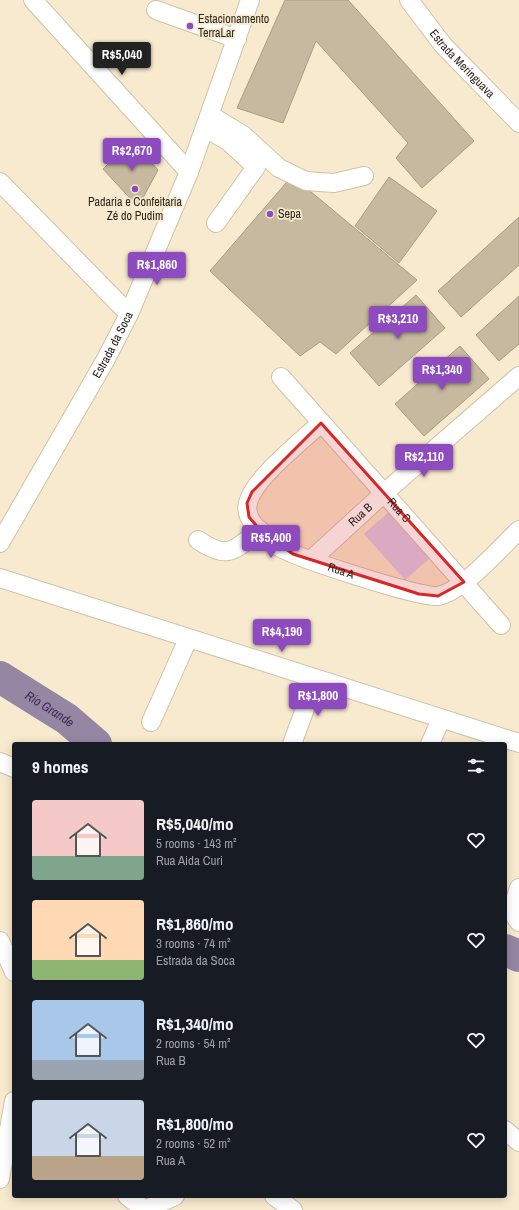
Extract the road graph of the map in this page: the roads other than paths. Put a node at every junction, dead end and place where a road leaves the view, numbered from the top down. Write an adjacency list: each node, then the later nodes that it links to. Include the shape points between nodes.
1 (33, 0): 10 (street)
2 (250, 0): 5 (street, Estrada da Soca)
3 (408, 0): 7 (street, Estrada Meringuava, via 443,45)
4 (156, 10): 5 (street)
5 (237, 39): 6 (street, Estrada da Soca)
6 (208, 121): 8 (street); 9 (street, via 243,135); 10 (street, Estrada da Soca)
7 (519, 123)
8 (256, 168): 9 (street, via 263,171); 13 (street)
9 (279, 168): 11 (street, via 306,181 334,183)
10 (189, 172): 14 (street, Estrada da Soca)
11 (364, 176)
12 (0, 182): 14 (street)
13 (216, 224)
14 (129, 314): 22 (street, Estrada da Soca, via 106,360)
15 (519, 376): 18 (street, Rua B)
16 (280, 377): 17 (street, Rua C)
17 (321, 423): 18 (street, Rua C); 19 (street, Rua A, via 267,474 252,492 247,503 249,517)
18 (383, 494): 23 (street, Rua B); 25 (street, Rua C)
19 (260, 530): 21 (street, via 228,551 221,552 210,548); 23 (street, Rua A, via 279,547)
20 (519, 530): 25 (street)
21 (198, 540)
22 (0, 543)
23 (311, 560): 25 (street, Rua A, via 427,596 438,596)
24 (0, 578): 27 (street)
25 (457, 587): 26 (street, Rua C)
26 (501, 625)
27 (188, 639): 28 (street); 30 (street)
28 (316, 679): 29 (street); 31 (street)
29 (441, 719): 32 (street); 33 (street)
30 (151, 722)
31 (293, 742)
32 (431, 742)
33 (519, 743)
34 (0, 762): 35 (street)
35 (12, 767)
36 (519, 888): 37 (street, via 514,900 514,912)
37 (519, 922)
38 (0, 941): 39 (street)
39 (12, 968)
40 (12, 1112): 43 (street)
41 (507, 1132): 42 (street)
42 (519, 1142)
43 (0, 1179)
44 (130, 1198): 47 (street)
45 (171, 1198): 47 (street)
46 (277, 1198): 48 (street)
47 (145, 1210)
48 (294, 1210)

